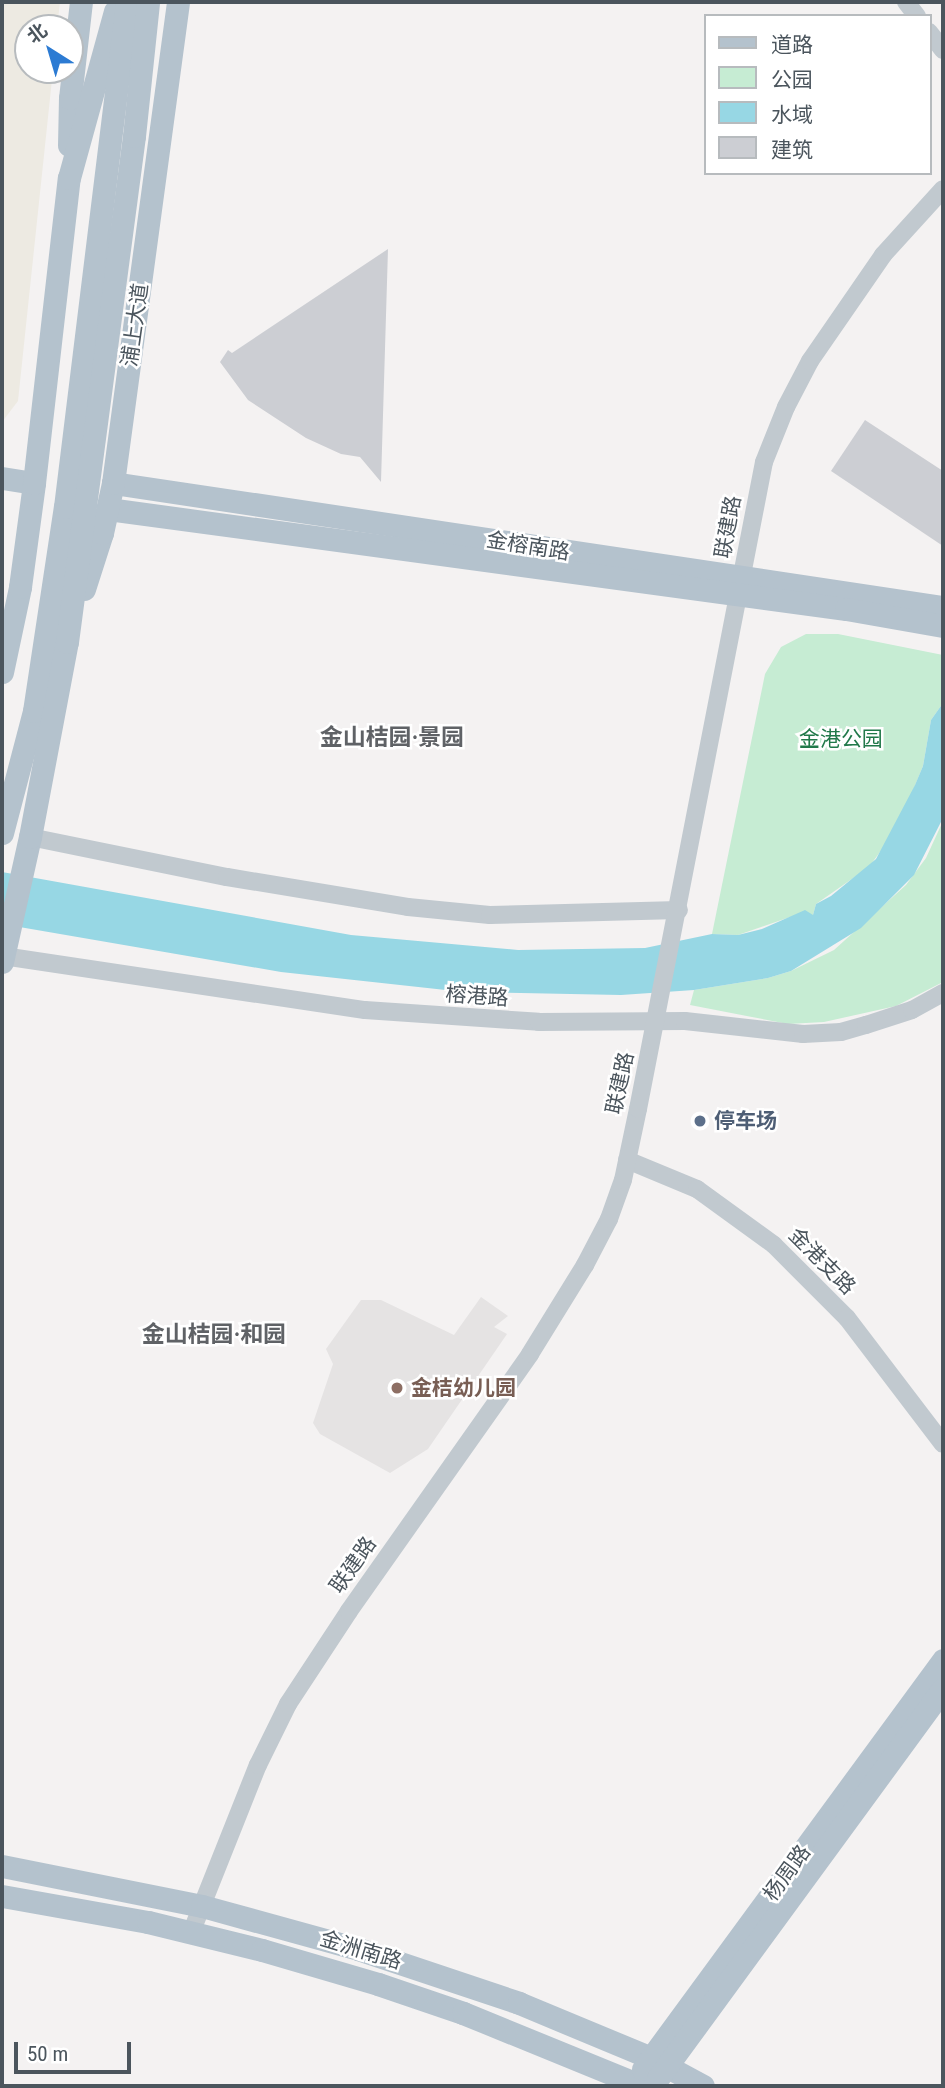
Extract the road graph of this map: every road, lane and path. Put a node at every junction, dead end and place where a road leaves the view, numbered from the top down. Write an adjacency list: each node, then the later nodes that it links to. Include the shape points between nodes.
1 (81, 2): 8 (main road, via 70,98)
2 (119, 2): 8 (main road)
3 (127, 2): 19 (main road, via 65,507 34,711)
4 (148, 2): 17 (main road, 浦上大道)
5 (178, 2): 12 (main road, 浦上大道)
6 (931, 35): 7 (street)
7 (943, 50)
8 (69, 178): 11 (main road)
9 (943, 189): 14 (street, 联建路, via 883,255 797,384 764,462)
10 (2, 478): 11 (main road)
11 (34, 483): 18 (main road, via 20,587)
12 (113, 484): 13 (main road, 浦上大道); 14 (main road, 金榕南路)
13 (108, 509): 14 (main road); 17 (main road, 浦上大道)
14 (740, 586): 15 (main road, 金榕南路); 16 (main road); 21 (street, 联建路)
15 (943, 607)
16 (943, 626)
17 (67, 642): 20 (main road, 浦上大道)
18 (2, 672)
19 (2, 833)
20 (30, 837): 21 (street, via 408,907 489,915); 22 (main road, 浦上大道)
21 (679, 910): 24 (street, 联建路)
22 (3, 959): 24 (street, 榕港路, via 365,1010 539,1022)
23 (943, 993): 24 (street, 榕港路, via 912,1010 841,1032 803,1034)
24 (656, 1021): 25 (street, 联建路)
25 (627, 1160): 26 (street, 金港支路, via 696,1189 774,1245 847,1318); 31 (street, 联建路, via 609,1219 559,1309 288,1704 258,1765)
26 (943, 1444)
27 (943, 1660): 33 (main road, 杨周路)
28 (943, 1689): 33 (main road, 杨周路)
29 (2, 1866): 31 (main road, 金洲南路)
30 (2, 1896): 32 (main road, 金洲南路)
31 (202, 1906): 32 (street, 联建路); 33 (main road, 金洲南路, via 467,1984)
32 (191, 1933): 34 (main road, 金洲南路, via 378,1984 463,2013)
33 (659, 2062): 34 (main road, 杨周路); 35 (main road, 金洲南路)
34 (639, 2085)
35 (703, 2086)

